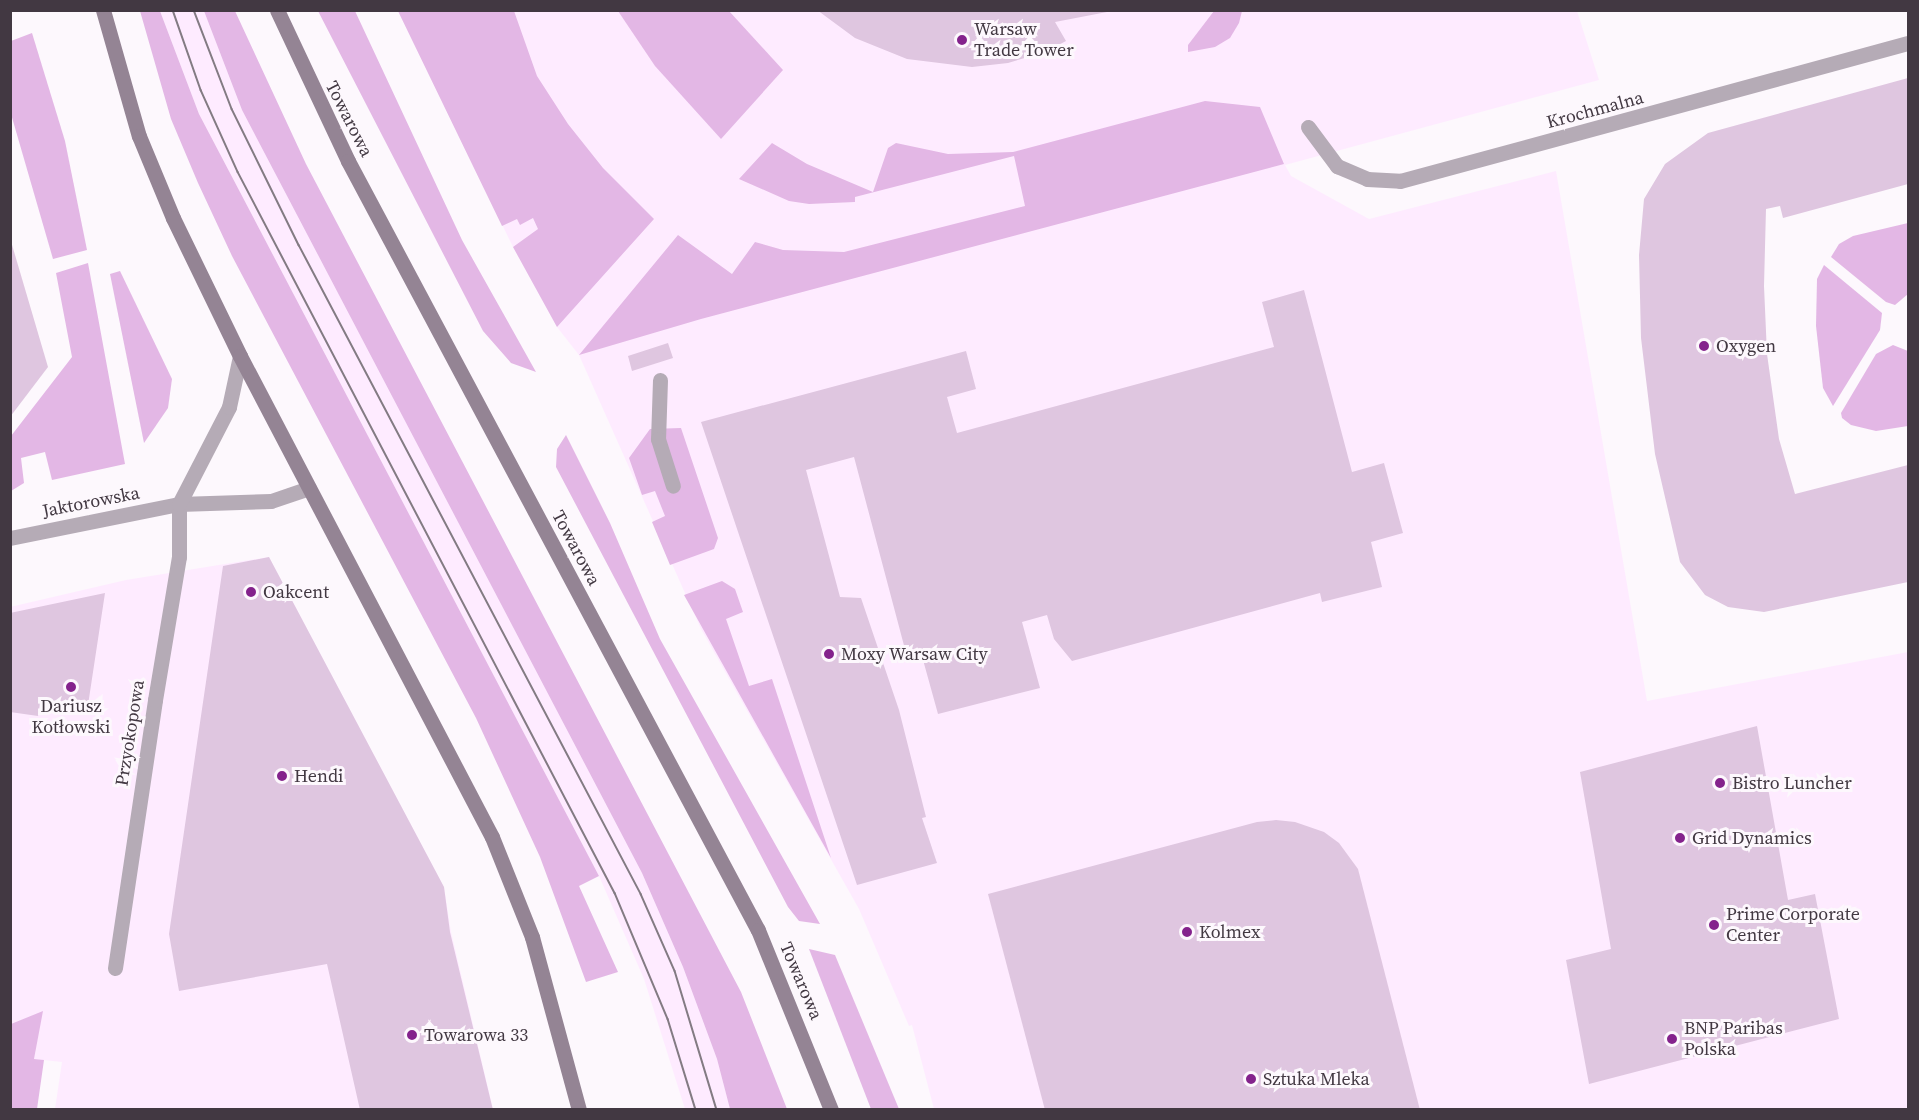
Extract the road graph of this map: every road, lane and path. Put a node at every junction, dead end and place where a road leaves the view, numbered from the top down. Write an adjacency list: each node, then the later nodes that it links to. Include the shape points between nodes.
1 (103, 10): 5 (main road, via 139,136 173,218)
2 (276, 10): 13 (main road, Towarowa, via 348,161 758,930)
3 (1908, 43): 4 (street, Krochmalna, via 1400,181 1367,179 1337,166)
4 (1308, 128)
5 (240, 356): 8 (main road); 9 (street, via 229,407)
6 (660, 380): 7 (street, via 658,439)
7 (673, 486)
8 (309, 488): 9 (street, Jaktorowska, via 271,501); 12 (main road, via 492,837 532,937)
9 (179, 504): 10 (street, Jaktorowska); 11 (street, Przyokopowa, via 179,557)
10 (10, 538)
11 (115, 968)
12 (579, 1110)
13 (831, 1110)

